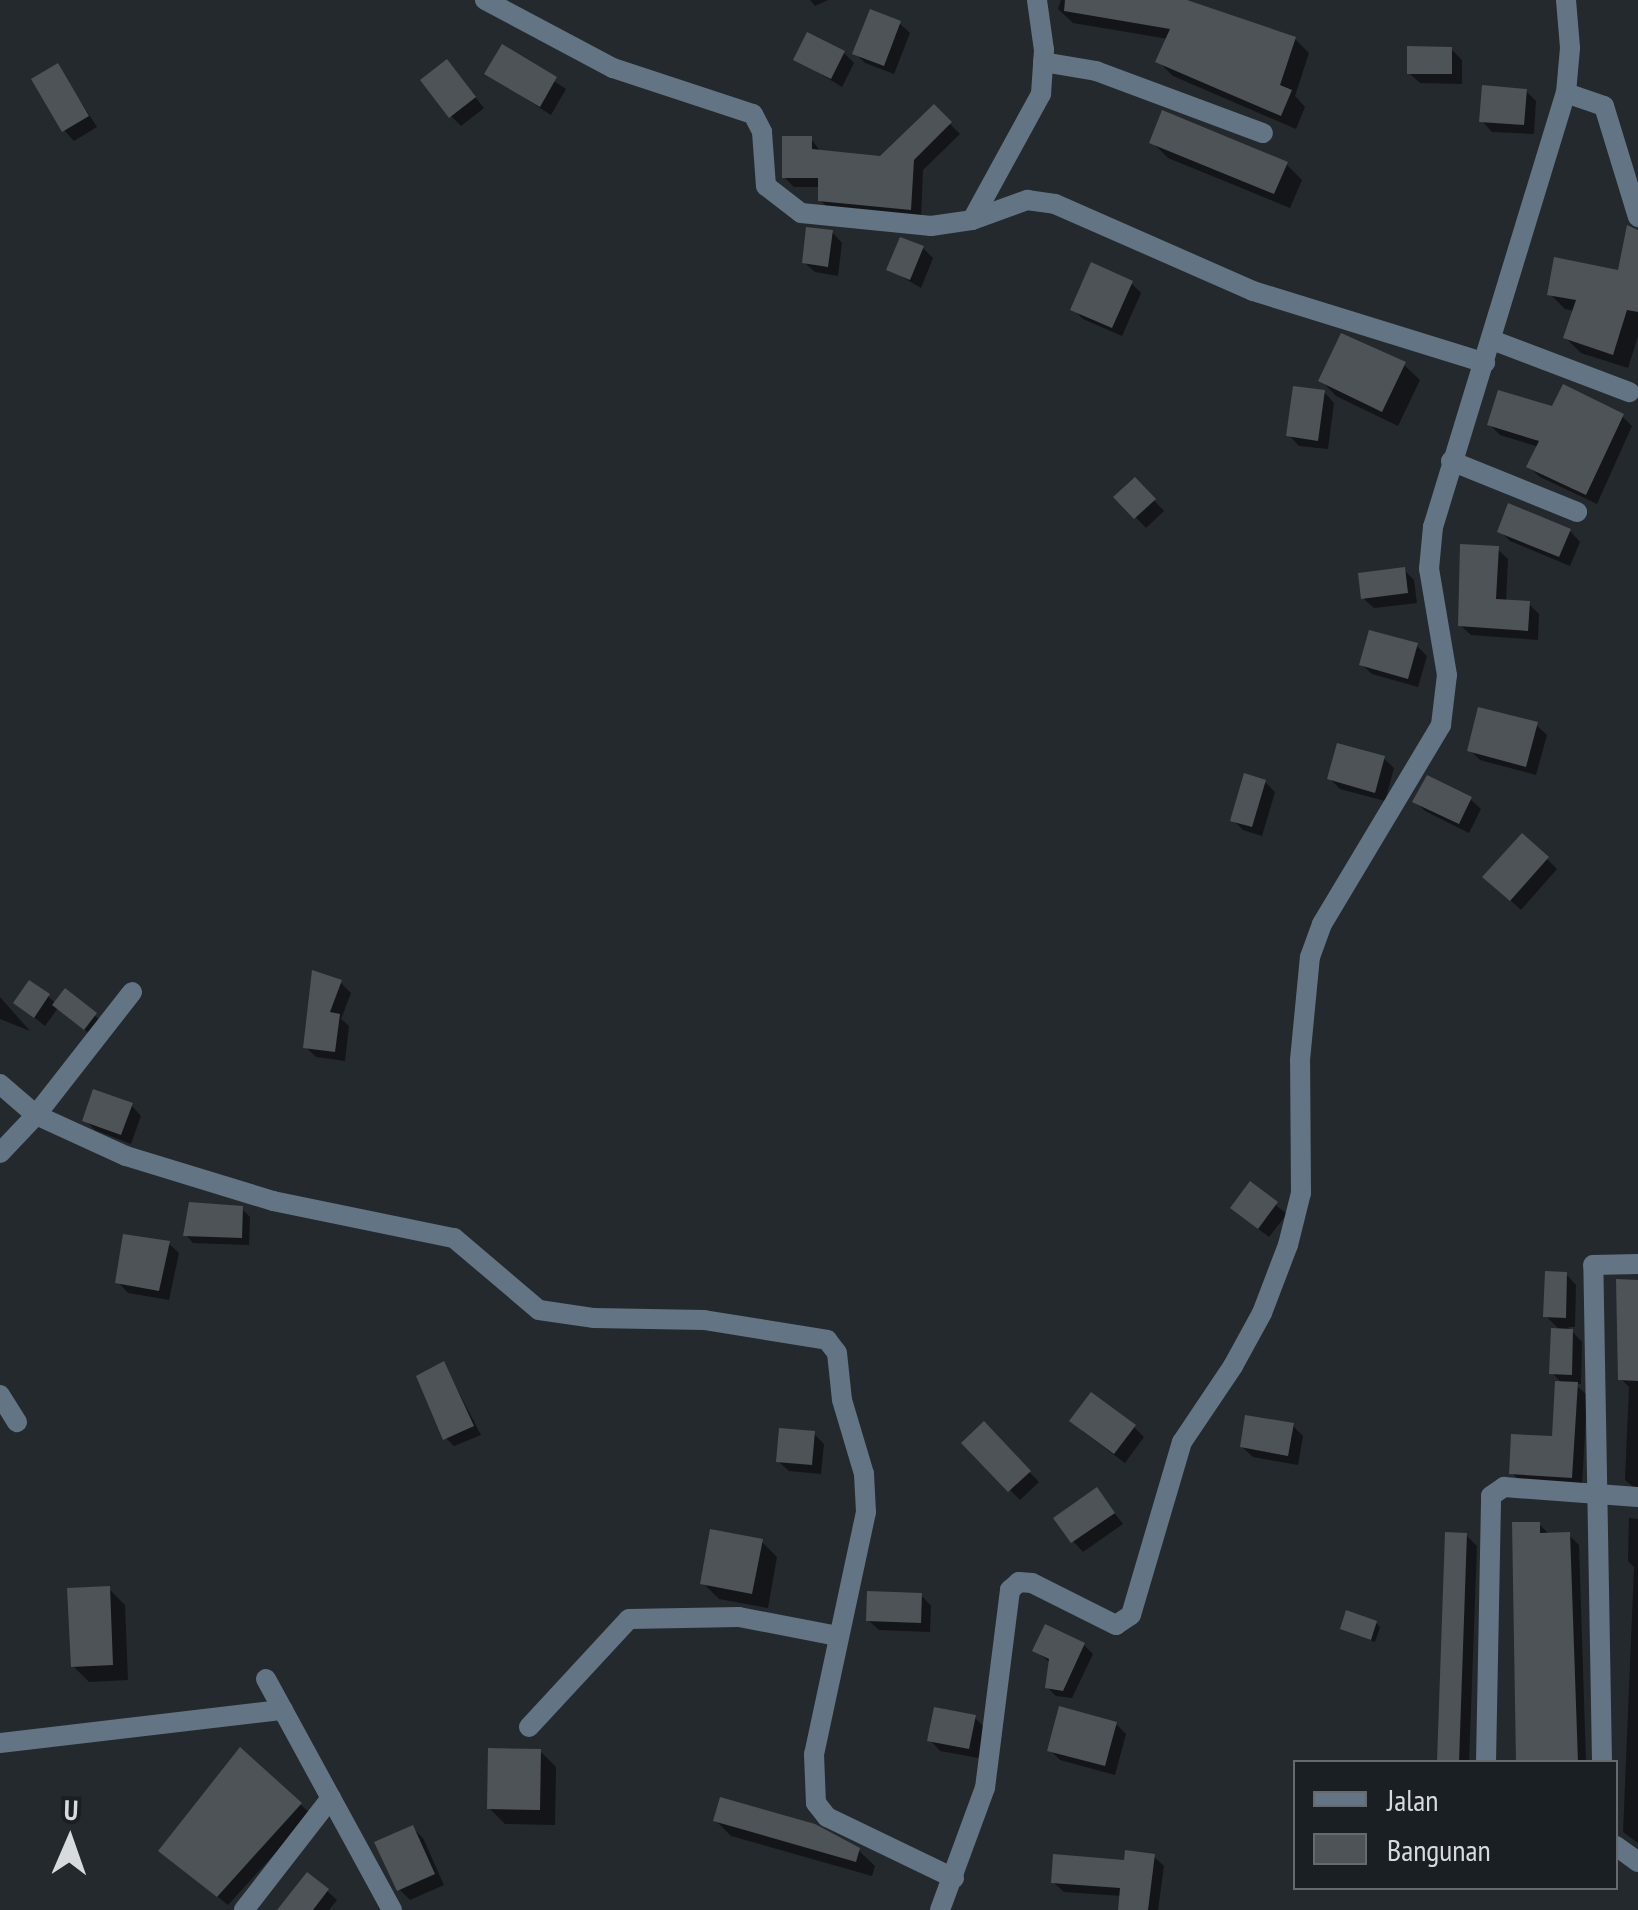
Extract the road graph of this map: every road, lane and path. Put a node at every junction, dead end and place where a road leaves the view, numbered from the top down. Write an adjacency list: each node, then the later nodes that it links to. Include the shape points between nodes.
1 (485, 0): 8 (street, via 613,68 752,114 762,132 766,186 801,213 931,226)
2 (1038, 0): 4 (street)
3 (1566, 0): 5 (street)
4 (1043, 62): 6 (street, via 1096,71); 8 (street, via 1041,94)
5 (1566, 94): 7 (street, via 1604,106); 9 (street)
6 (1263, 133)
7 (1638, 217)
8 (972, 220): 10 (street, via 1027,200 1070,207 1253,290)
9 (1492, 340): 10 (street); 11 (street)
10 (1485, 363): 12 (street)
11 (1628, 392)
12 (1450, 460): 13 (street); 31 (street, via 1429,569 1446,704 1431,746 1322,924 1310,957 1300,1060 1301,1193 1288,1245 1262,1314 1182,1442 1131,1615 1116,1624 1032,1583 1018,1582 1010,1590 986,1788)
13 (1577, 512)
14 (132, 992): 16 (street)
15 (0, 1084): 16 (street)
16 (36, 1115): 17 (street); 23 (street, via 90,1144 246,1194 454,1238 540,1310 704,1320 827,1340 837,1353 866,1489 863,1532)
17 (0, 1153)
18 (1638, 1264): 21 (street, via 1593,1266)
19 (0, 1396): 20 (street)
20 (17, 1422)
21 (1598, 1495): 22 (street); 28 (street, via 1504,1488 1491,1496); 29 (street)
22 (1638, 1497)
23 (838, 1636): 26 (street, via 738,1617 629,1619); 31 (street, via 814,1754 816,1803 827,1817)
24 (266, 1679): 25 (street)
25 (283, 1710): 27 (street); 30 (street)
26 (529, 1727)
27 (0, 1743)
28 (1486, 1760)
29 (1602, 1760)
30 (330, 1798): 32 (street); 33 (street)
31 (954, 1878): 34 (street)
32 (244, 1910)
33 (392, 1910)
34 (940, 1910)

